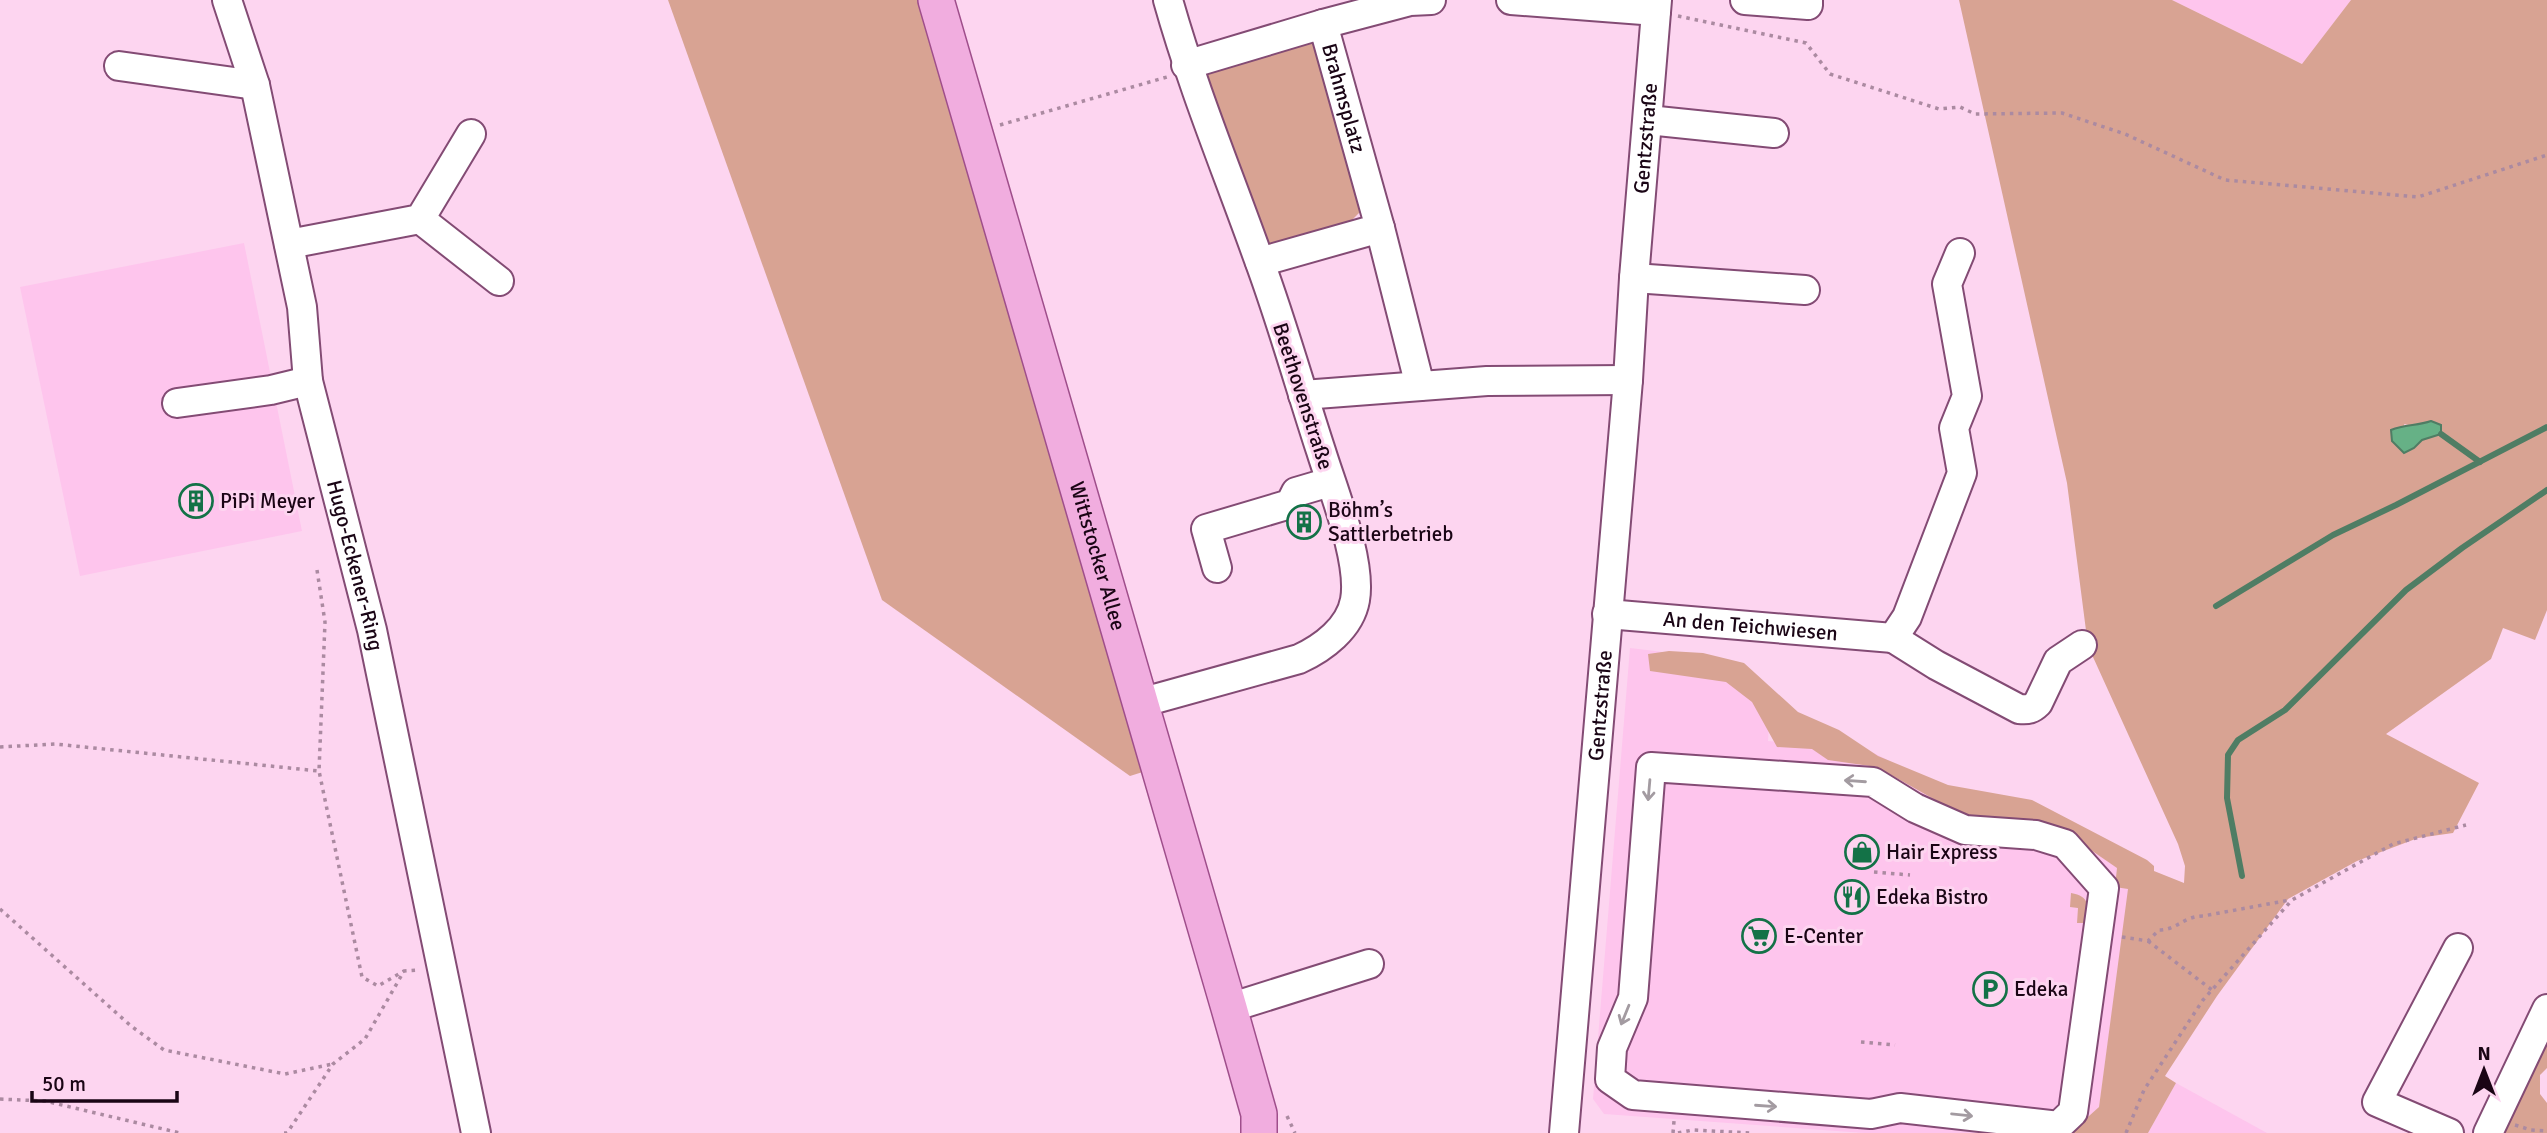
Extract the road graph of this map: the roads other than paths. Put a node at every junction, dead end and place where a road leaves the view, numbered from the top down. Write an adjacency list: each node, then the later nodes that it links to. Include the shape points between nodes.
1 (227, 0): 12 (street, Hugo-Eckener-Ring)
2 (936, 0): 34 (main road, Wittstocker Allee)
3 (1168, 0): 11 (street, Beethovenstraße)
4 (1417, 0): 9 (street)
5 (1511, 0): 8 (street)
6 (1745, 0): 7 (street, via 1808,5)
7 (1808, 0)
8 (1657, 6): 13 (street, Gentzstraße)
9 (1323, 24): 11 (street, Brahmsplatz); 17 (street, Brahmsplatz)
10 (119, 66): 12 (street)
11 (1187, 68): 20 (street, Beethovenstraße)
12 (256, 85): 18 (street, Hugo-Eckener-Ring)
13 (1648, 120): 14 (street); 21 (street, Gentzstraße)
14 (1774, 133)
15 (471, 134): 16 (street)
16 (420, 219): 18 (street); 22 (street)
17 (1380, 228): 20 (street); 26 (street, Brahmsplatz)
18 (289, 244): 25 (street, Hugo-Eckener-Ring, via 302,307)
19 (1960, 253): 32 (street, via 1947,284 1967,396 1954,428 1962,473 1908,617)
20 (1260, 262): 27 (street, Beethovenstraße)
21 (1634, 278): 23 (street); 24 (street, Gentzstraße)
22 (499, 281)
23 (1805, 290)
24 (1628, 380): 26 (street); 31 (street, Gentzstraße)
25 (308, 381): 28 (street); 43 (street, Hugo-Eckener-Ring, via 372,630)
26 (1420, 386): 27 (street)
27 (1303, 395): 29 (street, Beethovenstraße)
28 (177, 403)
29 (1330, 482): 30 (street, via 1296,492 1290,504 1206,529); 34 (street, Beethovenstraße, via 1356,582 1347,621 1318,650 1299,659)
30 (1217, 568)
31 (1607, 614): 32 (street, An den Teichwiesen); 44 (street, Gentzstraße)
32 (1893, 638): 33 (street, An den Teichwiesen, via 2027,710 2038,703 2058,661)
33 (2082, 645)
34 (1140, 703): 37 (main road, Wittstocker Allee)
35 (2458, 948): 45 (street, via 2377,1102)
36 (1369, 964): 37 (street)
37 (1229, 1008): 40 (main road, Wittstocker Allee)
38 (2547, 1009): 39 (street)
39 (2492, 1125)
40 (1263, 1127)
41 (2026, 1127): 42 (street); 42 (street, one-way to 41, via 2073,1112 2104,888 2065,844 2036,835 1965,830 1915,808 1873,782 1651,767 1633,998 1612,1048 1610,1079 1633,1095 1871,1114 1900,1108)
42 (2055, 1129)
43 (476, 1133)
44 (1564, 1133)
45 (2449, 1133)

